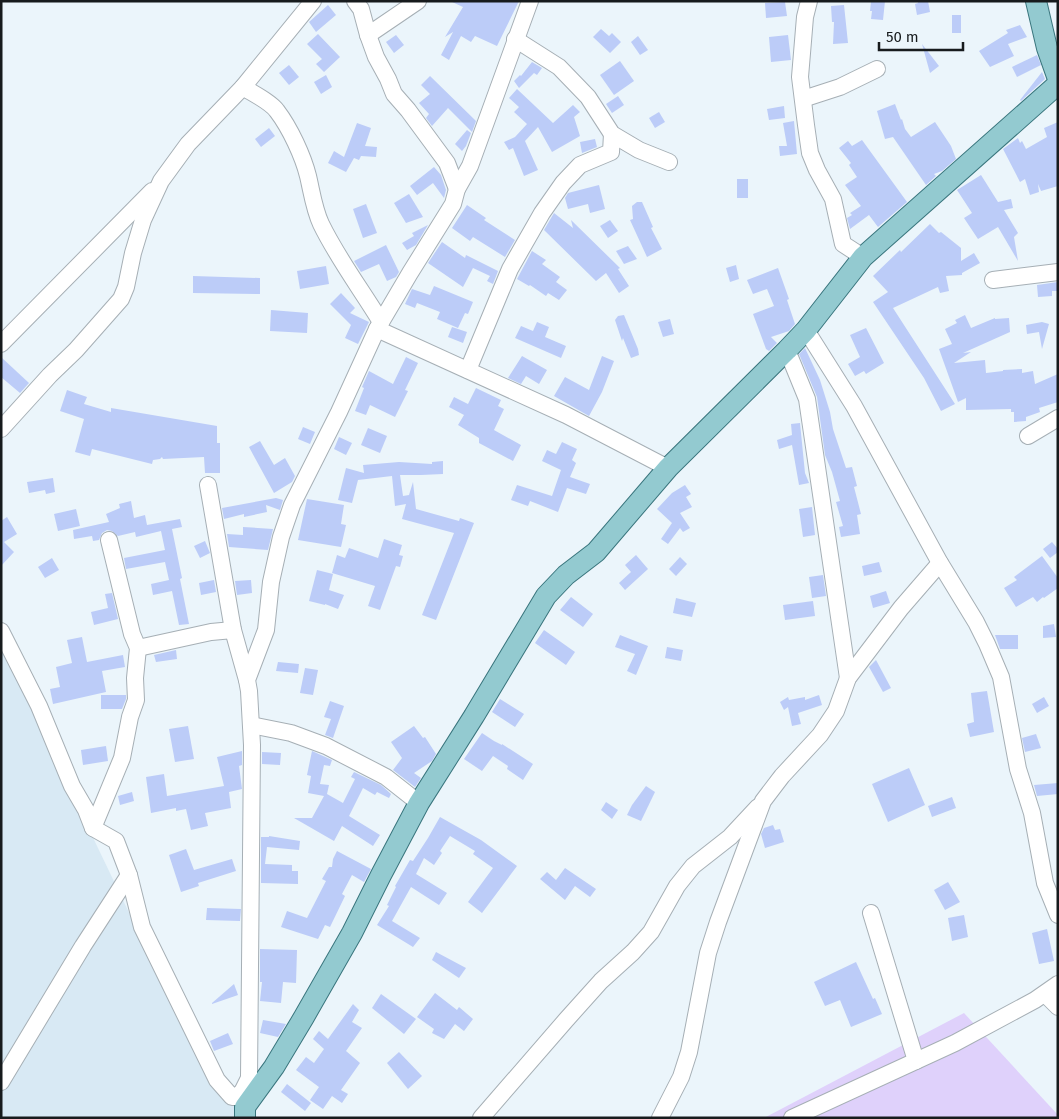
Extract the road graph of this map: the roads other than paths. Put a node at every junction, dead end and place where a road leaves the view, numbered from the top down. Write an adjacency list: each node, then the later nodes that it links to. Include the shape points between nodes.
1 (313, 1): 12 (street)
2 (355, 1): 7 (street, via 361,9)
3 (418, 1): 7 (street)
4 (530, 1): 8 (street)
5 (809, 1): 13 (street, via 800,78)
6 (1036, 1): 10 (main road)
7 (368, 35): 17 (street, via 394,94 447,163)
8 (515, 39): 14 (street, via 559,67 588,97); 17 (street, via 470,166)
9 (877, 69): 13 (street, via 840,87)
10 (1058, 79)
11 (1058, 84): 18 (main road)
12 (243, 87): 16 (street, via 188,144); 21 (street, via 276,109 296,143 321,223)
13 (803, 98): 18 (street, via 810,153 834,199 843,244)
14 (612, 134): 15 (street); 25 (street, via 611,152 580,165 542,213 510,269)
15 (669, 162)
16 (161, 181): 23 (street); 27 (street, via 143,220 121,298)
17 (457, 189): 21 (street, via 453,204)
18 (863, 257): 22 (main road)
19 (1058, 272): 20 (street)
20 (993, 280)
21 (379, 326): 25 (street); 37 (street, via 292,505 271,582 266,630)
22 (806, 330): 24 (main road); 32 (street, via 854,406)
23 (1, 344)
24 (788, 350): 29 (main road); 36 (street, via 807,399)
25 (468, 370): 29 (street, via 566,415)
26 (1058, 418): 28 (street)
27 (1, 429)
28 (1028, 436)
29 (668, 468): 40 (main road, via 596,552 566,575 546,596)
30 (208, 485): 33 (street)
31 (109, 540): 35 (street)
32 (940, 563): 36 (street); 44 (street, via 976,622 1001,677 1018,769 1032,813 1045,883)
33 (233, 630): 35 (street); 37 (street)
34 (1, 631): 41 (street, via 39,706)
35 (138, 648): 41 (street, via 136,700 122,758)
36 (848, 678): 39 (street, via 827,725)
37 (247, 680): 38 (street)
38 (251, 725): 40 (street, via 286,732 326,746 386,776); 49 (street, via 249,1078)
39 (763, 801): 50 (street, via 730,837 693,866 677,886 651,932 566,1020); 51 (street, via 708,953 689,1052)
40 (419, 804): 49 (main road, via 304,1017 274,1067)
41 (93, 828): 42 (street, via 116,841)
42 (129, 875): 48 (street); 49 (street, via 142,927 217,1080 232,1097 242,1092)
43 (871, 913): 47 (street)
44 (1058, 915)
45 (1051, 989): 46 (street); 47 (street)
46 (1058, 1007)
47 (916, 1061): 52 (street)
48 (1, 1082)
49 (244, 1106)
50 (481, 1118)
51 (660, 1118)
52 (792, 1118)

